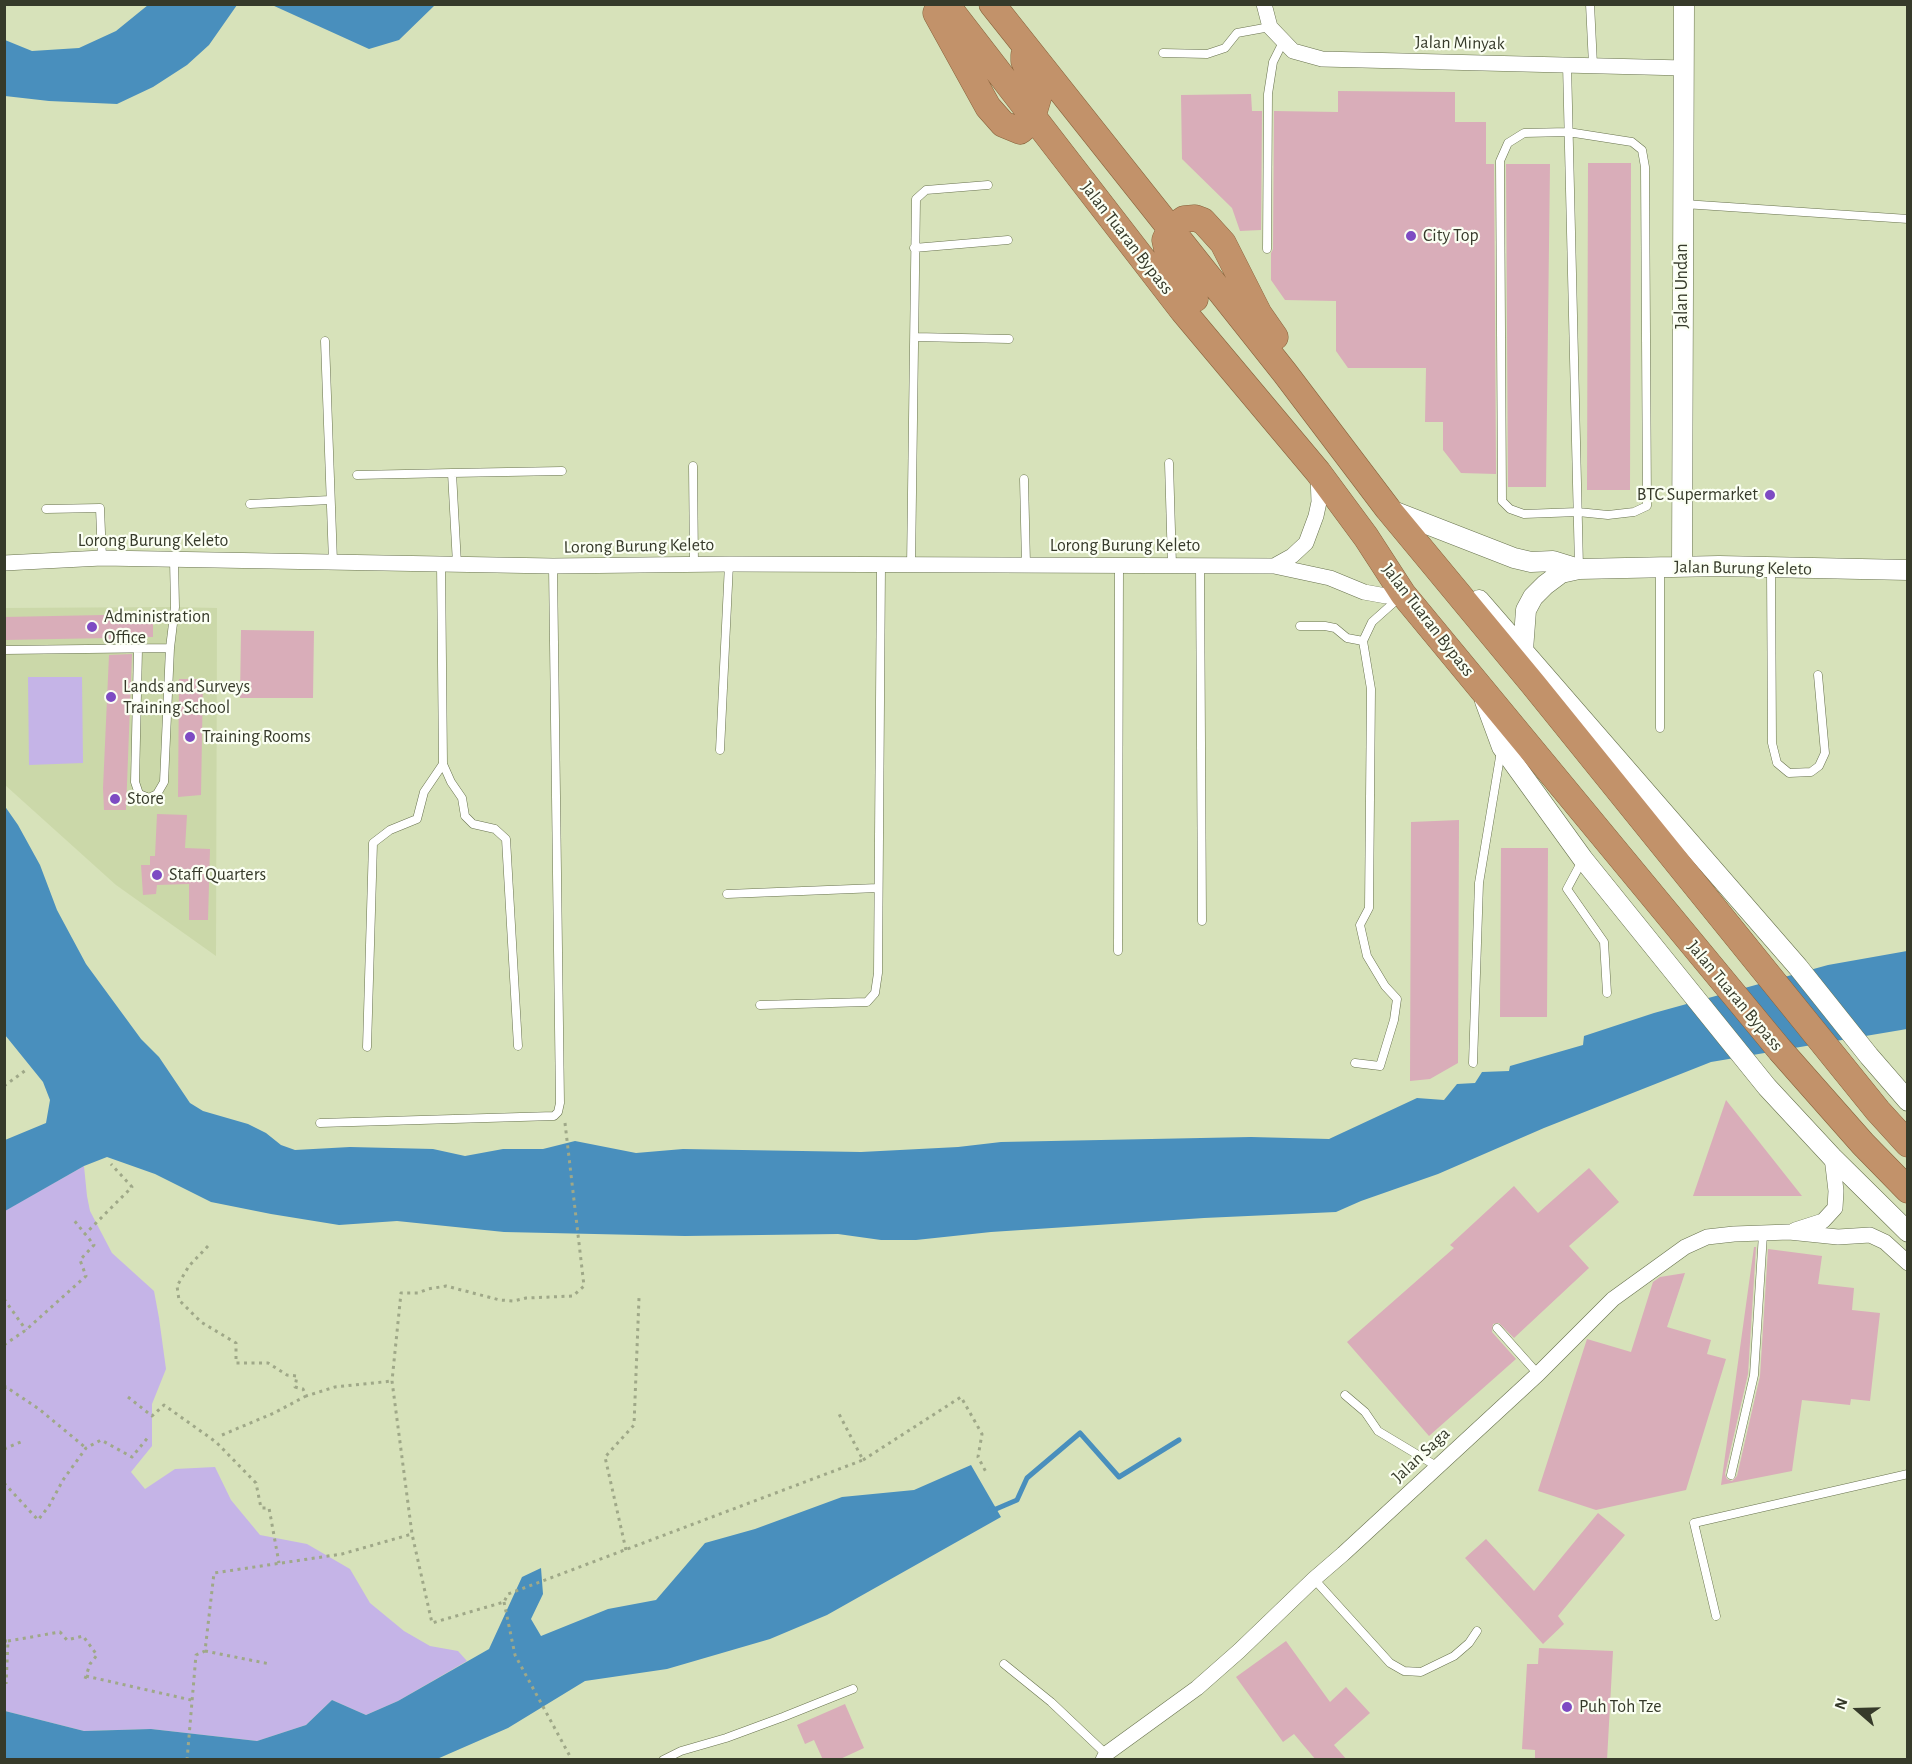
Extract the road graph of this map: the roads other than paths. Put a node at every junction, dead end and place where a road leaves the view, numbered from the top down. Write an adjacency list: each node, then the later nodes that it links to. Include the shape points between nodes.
1 (932, 4): 14 (highway, via 988,107 1003,124 1020,130)
2 (946, 4): 14 (highway, Jalan Tuaran Bypass)
3 (992, 4): 9 (highway, Jalan Tuaran Bypass)
4 (1264, 4): 7 (street, Jalan Minyak)
5 (1590, 4): 12 (lane)
6 (1684, 4): 13 (street, Jalan Undan)
7 (1270, 27): 8 (street, Jalan Minyak); 10 (lane, via 1237,33 1226,48 1207,54)
8 (1283, 42): 11 (street, Jalan Minyak, via 1293,51 1322,59); 22 (lane, via 1273,62 1268,94)
9 (1023, 43): 14 (highway, via 1024,61 1039,95); 19 (highway, Jalan Tuaran Bypass)
10 (1163, 53)
11 (1567, 64): 12 (street, Jalan Minyak); 15 (lane)
12 (1593, 65): 13 (street, Jalan Minyak)
13 (1684, 68): 17 (street, Jalan Undan)
14 (1033, 118): 29 (highway, Jalan Tuaran Bypass, via 1183,311)
15 (1568, 132): 37 (lane); 37 (lane, via 1524,133 1509,143 1500,160 1502,501 1524,514); 37 (lane, via 1632,142 1642,150 1645,167 1647,506 1608,515)
16 (988, 184): 21 (lane, via 926,190 916,199)
17 (1683, 204): 18 (lane); 55 (street, Jalan Undan)
18 (1908, 219)
19 (1170, 229): 29 (highway, via 1166,251 1176,274 1304,438); 36 (highway, Jalan Tuaran Bypass)
20 (1008, 240): 21 (lane)
21 (914, 248): 23 (lane)
22 (1267, 249)
23 (915, 337): 24 (lane); 51 (lane)
24 (1009, 339)
25 (325, 341): 33 (lane)
26 (1169, 463): 48 (lane)
27 (693, 466): 44 (lane)
28 (562, 471): 30 (lane)
29 (1318, 472): 53 (street, via 1319,502 1306,543); 59 (highway, Jalan Tuaran Bypass)
30 (452, 473): 31 (lane); 43 (lane)
31 (357, 475)
32 (1024, 478): 46 (lane)
33 (330, 500): 34 (lane); 40 (lane)
34 (250, 504)
35 (46, 509): 38 (lane, via 100,508)
36 (1388, 509): 57 (street, Jalan Burung Keleto, via 1514,558 1553,561); 65 (street, via 1457,575); 85 (highway, Jalan Tuaran Bypass)
37 (1578, 512): 57 (lane)
38 (102, 558): 39 (street, Lorong Burung Keleto); 41 (street, Lorong Burung Keleto)
39 (174, 560): 40 (street, Lorong Burung Keleto); 62 (lane, via 175,607)
40 (333, 562): 42 (street, Lorong Burung Keleto)
41 (4, 563)
42 (441, 563): 43 (street, Lorong Burung Keleto); 71 (lane)
43 (457, 564): 49 (street, Lorong Burung Keleto)
44 (694, 564): 45 (street, Lorong Burung Keleto); 49 (street, Lorong Burung Keleto)
45 (729, 564): 50 (street, Lorong Burung Keleto); 70 (lane)
46 (1026, 564): 47 (street, Lorong Burung Keleto); 51 (street, Lorong Burung Keleto)
47 (1119, 565): 48 (street, Lorong Burung Keleto); 76 (lane)
48 (1172, 565): 52 (street, Lorong Burung Keleto)
49 (553, 566): 84 (lane, via 558,1112 554,1116)
50 (881, 566): 51 (street, Lorong Burung Keleto); 73 (lane)
51 (911, 566)
52 (1200, 566): 53 (street, Lorong Burung Keleto); 75 (lane)
53 (1274, 566): 59 (street, Lorong Burung Keleto, via 1330,578 1386,597)
54 (1660, 567): 55 (street, Jalan Burung Keleto); 57 (street, Jalan Burung Keleto); 68 (lane)
55 (1683, 567): 56 (street, Jalan Burung Keleto)
56 (1771, 568): 58 (street, Jalan Burung Keleto); 66 (lane, via 1772,743 1777,763 1789,773 1811,772 1825,753)
57 (1579, 569): 65 (street, Jalan Burung Keleto, via 1561,573 1533,597 1526,610)
58 (1908, 570)
59 (1403, 594): 61 (lane, via 1372,622); 67 (highway, Jalan Tuaran Bypass)
60 (1300, 626): 61 (lane, via 1335,628 1347,638)
61 (1363, 641): 81 (lane, via 1371,689 1369,908 1360,925 1367,956 1397,999 1380,1066)
62 (170, 648): 63 (lane); 63 (lane, via 164,782 157,794 149,798 139,794 135,782)
63 (138, 649): 64 (lane)
64 (4, 650)
65 (1522, 650): 83 (street, via 1798,967)
66 (1818, 675)
67 (1480, 687): 69 (street); 87 (highway, Jalan Tuaran Bypass, via 1780,1050)
68 (1660, 728)
69 (1502, 747): 72 (street); 82 (lane, via 1479,884)
70 (720, 750)
71 (443, 764): 79 (lane, via 462,798 465,816 473,824 495,830 506,839); 80 (lane, via 424,792 417,819 390,830 373,843)
72 (1583, 859): 77 (lane, via 1567,889 1604,942); 86 (street, via 1767,1087)
73 (878, 888): 74 (lane); 78 (lane, via 878,973 875,993 867,1002)
74 (727, 894)
75 (1202, 921)
76 (1118, 951)
77 (1606, 993)
78 (760, 1005)
79 (518, 1046)
80 (367, 1047)
81 (1355, 1063)
82 (1473, 1063)
83 (1908, 1101)
84 (320, 1123)
85 (1908, 1144)
86 (1832, 1157): 88 (street, Jalan Saga, via 1835,1209 1823,1221); 89 (street)
87 (1908, 1190)
88 (1789, 1232): 90 (street, Jalan Saga); 91 (street, Jalan Saga, via 1838,1237 1870,1235 1885,1242)
89 (1908, 1233)
90 (1763, 1234): 93 (street, Jalan Saga, via 1719,1235 1684,1248 1613,1299); 97 (lane, via 1754,1375)
91 (1908, 1263)
92 (1497, 1328): 93 (lane)
93 (1538, 1374): 95 (street, Jalan Saga)
94 (1345, 1395): 95 (lane, via 1365,1412 1378,1431)
95 (1438, 1467): 98 (street, Jalan Saga)
96 (1908, 1474): 99 (lane, via 1694,1523)
97 (1731, 1475)
98 (1314, 1579): 100 (lane, via 1390,1663 1404,1671 1421,1672 1454,1656); 103 (street, Jalan Saga, via 1197,1688)
99 (1716, 1616)
100 (1477, 1631)
101 (1004, 1664): 103 (lane, via 1051,1702)
102 (853, 1689): 104 (lane)
103 (1104, 1757)
104 (663, 1760)

